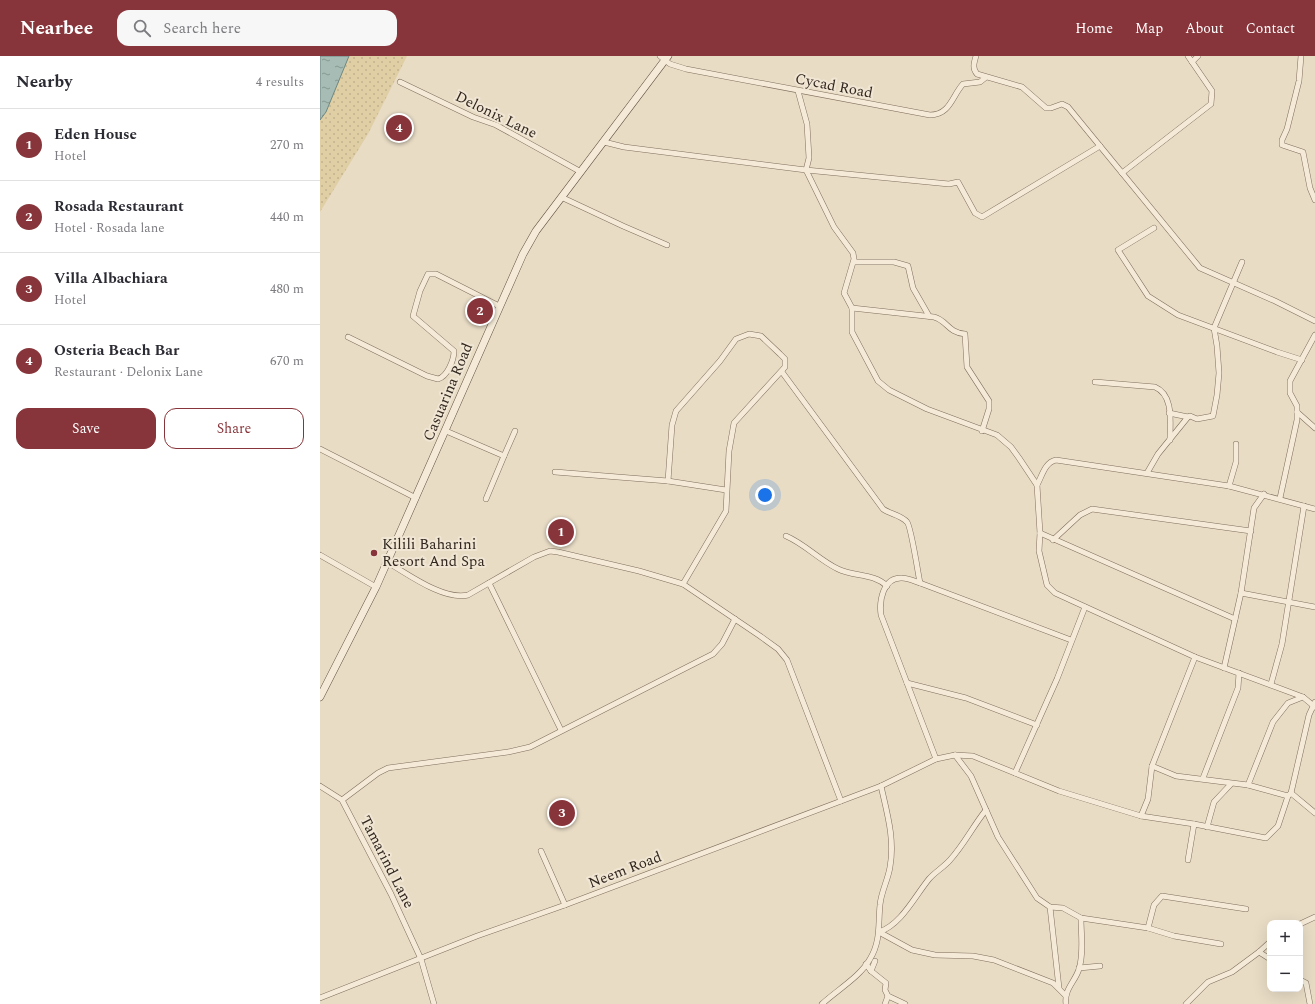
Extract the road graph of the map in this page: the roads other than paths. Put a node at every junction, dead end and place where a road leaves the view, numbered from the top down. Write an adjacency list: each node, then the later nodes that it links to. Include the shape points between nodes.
1 (976, 56): 7 (street, via 974,71)
2 (1188, 56): 6 (street)
3 (1198, 56): 6 (street)
4 (1301, 56): 16 (street, via 1299,82 1282,145 1303,152)
5 (664, 57): 9 (street, Cycad Road, via 670,64 686,69); 10 (street, Casuarina Road)
6 (1192, 62): 14 (street, via 1212,91 1210,104)
7 (985, 78): 9 (street, Cycad Road, via 980,82 964,84 944,112 937,115); 11 (street, via 1022,87 1046,108 1065,105)
8 (400, 82): 13 (street, Delonix Lane, via 473,117 496,125)
9 (798, 91): 12 (street, via 806,114 809,158)
10 (604, 142): 12 (street, via 624,147); 13 (street, Casuarina Road)
11 (1100, 146): 12 (street, via 982,217 975,213 958,182 949,184); 14 (street)
12 (806, 170): 19 (street, via 834,227 853,253)
13 (581, 172): 15 (street, Casuarina Road)
14 (1122, 173): 21 (street, via 1200,268)
15 (562, 197): 18 (street); 22 (street, Casuarina Road, via 528,244)
16 (1315, 200)
17 (1154, 228): 26 (street, via 1118,250 1148,296 1178,315)
18 (667, 245)
19 (854, 262): 23 (street, via 844,293); 24 (street, via 894,262 908,266 913,288)
20 (1242, 262): 21 (street)
21 (1234, 284): 25 (street); 26 (street)
22 (499, 306): 28 (street, via 436,274 430,273 425,278 413,316 454,352 453,359 441,379 434,379); 36 (street, Casuarina Road)
23 (852, 308): 24 (street); 38 (street, via 852,332 878,381 889,390 927,409)
24 (929, 316): 38 (street, via 938,318 956,333 965,334 967,367 988,401 989,409)
25 (1315, 321)
26 (1214, 328): 29 (street); 34 (street, via 1219,373 1218,395 1213,416 1207,419)
27 (1315, 335): 29 (street)
28 (348, 337)
29 (1302, 360): 32 (street, via 1288,389)
30 (782, 372): 45 (street, via 785,359 761,336 749,334 736,339 676,411 672,425); 48 (street, via 734,423); 62 (street, via 883,509 907,522 911,528)
31 (1095, 382): 33 (street, via 1160,389 1168,400)
32 (1297, 412): 35 (street); 51 (street)
33 (1169, 413): 34 (street); 39 (street)
34 (1188, 417): 39 (street)
35 (1315, 428)
36 (446, 431): 42 (street); 50 (street, Casuarina Road)
37 (515, 431): 42 (street)
38 (982, 431): 46 (street, via 996,435 1011,447)
39 (1170, 440): 44 (street)
40 (1236, 444): 47 (street, via 1236,462)
41 (320, 449): 50 (street)
42 (504, 456): 52 (street)
43 (555, 472): 45 (street)
44 (1147, 472): 46 (street, via 1056,460 1051,461 1045,468); 47 (street)
45 (668, 481): 48 (street)
46 (1037, 485): 56 (street)
47 (1229, 486): 49 (street)
48 (726, 490): 63 (street, via 725,514)
49 (1264, 494): 51 (street); 55 (street, via 1254,508)
50 (416, 498): 60 (street, Casuarina Road)
51 (1280, 498): 53 (street)
52 (486, 499)
53 (1304, 506): 54 (street); 67 (street)
54 (1315, 508)
55 (1252, 532): 58 (street, via 1092,509 1080,515); 66 (street)
56 (1040, 533): 58 (street); 68 (street, via 1039,551 1049,589)
57 (786, 536): 64 (street, via 837,569 879,579)
58 (1053, 540): 71 (street)
59 (320, 555): 65 (street)
60 (387, 562): 61 (street, via 456,597 468,595); 65 (street, Casuarina Road)
61 (489, 583): 63 (street, via 534,557 550,551 639,571); 82 (street)
62 (920, 583): 64 (street, via 901,578); 72 (street)
63 (683, 584): 70 (street)
64 (887, 586): 76 (street, via 880,600 881,615)
65 (376, 587): 78 (street, Casuarina Road)
66 (1241, 593): 67 (street); 71 (street)
67 (1290, 603): 69 (street); 77 (street)
68 (1085, 606): 72 (street); 73 (street)
69 (1315, 607)
70 (735, 619): 82 (street, via 722,644 713,654); 94 (street, via 778,649 791,665)
71 (1235, 619): 74 (street)
72 (1071, 640): 81 (street)
73 (1195, 657): 74 (street); 85 (street)
74 (1224, 668): 75 (street)
75 (1239, 674): 77 (street); 87 (street, via 1238,688)
76 (907, 683): 81 (street, via 966,698); 84 (street)
77 (1271, 684): 79 (street)
78 (320, 697)
79 (1303, 697): 80 (street); 89 (street, via 1288,703 1273,722)
80 (1314, 706): 92 (street, via 1309,715)
81 (1037, 725): 86 (street)
82 (561, 730): 93 (street, via 530,747 519,750 388,768)
83 (955, 755): 84 (street, Neem Road); 86 (street, Neem Road, via 974,756); 95 (street, via 971,776)
84 (936, 759): 91 (street, Neem Road)
85 (1152, 766): 87 (street, via 1176,776); 97 (street, via 1148,799)
86 (1015, 773): 97 (street, Neem Road, via 1059,791)
87 (1203, 778): 88 (street)
88 (1231, 784): 89 (street); 99 (street, via 1214,802)
89 (1248, 785): 92 (street)
90 (320, 786): 93 (street, Tamarind Lane)
91 (881, 786): 94 (street, Neem Road); 109 (street, via 892,830 892,859 881,899)
92 (1290, 794): 96 (street); 99 (street, Neem Road, via 1278,826 1266,838)
93 (342, 800): 114 (street, Tamarind Lane, via 391,894)
94 (841, 801): 102 (street, Neem Road)
95 (986, 810): 103 (street, via 998,837 1037,898); 109 (street, via 950,860 930,878 904,914 889,929)
96 (1315, 813)
97 (1141, 816): 98 (street, Neem Road)
98 (1194, 824): 99 (street, Neem Road); 101 (street)
99 (1207, 827)
100 (540, 851): 102 (street)
101 (1188, 860)
102 (565, 905): 114 (street, Neem Road)
103 (1050, 907): 105 (street, via 1063,908); 121 (street)
104 (1246, 910): 108 (street, via 1162,896 1154,905)
105 (1081, 918): 108 (street); 118 (street, via 1082,952)
106 (1315, 918): 107 (street)
107 (1303, 923)
108 (1148, 928): 110 (street, via 1174,936)
109 (879, 932): 116 (street, via 876,946); 121 (street, via 912,950 935,955 973,956 994,960 1053,983)
110 (1221, 944)
111 (1267, 945): 112 (street)
112 (1259, 952): 113 (street); 130 (street, via 1228,974 1208,982)
113 (1267, 957)
114 (421, 959): 124 (street, Neem Road); 125 (street, Tamarind Lane)
115 (875, 961): 119 (street)
116 (866, 964): 119 (street); 126 (street)
117 (1100, 966): 118 (street)
118 (1079, 968): 122 (street)
119 (871, 971): 123 (street, via 886,984)
120 (1303, 982): 131 (street, via 1306,983)
121 (1059, 988): 122 (street)
122 (1065, 994): 129 (street)
123 (888, 996): 127 (street); 128 (street)
124 (320, 998)
125 (434, 1004)
126 (822, 1004)
127 (885, 1004)
128 (905, 1004)
129 (1066, 1004)
130 (1186, 1004)
131 (1310, 1004)

